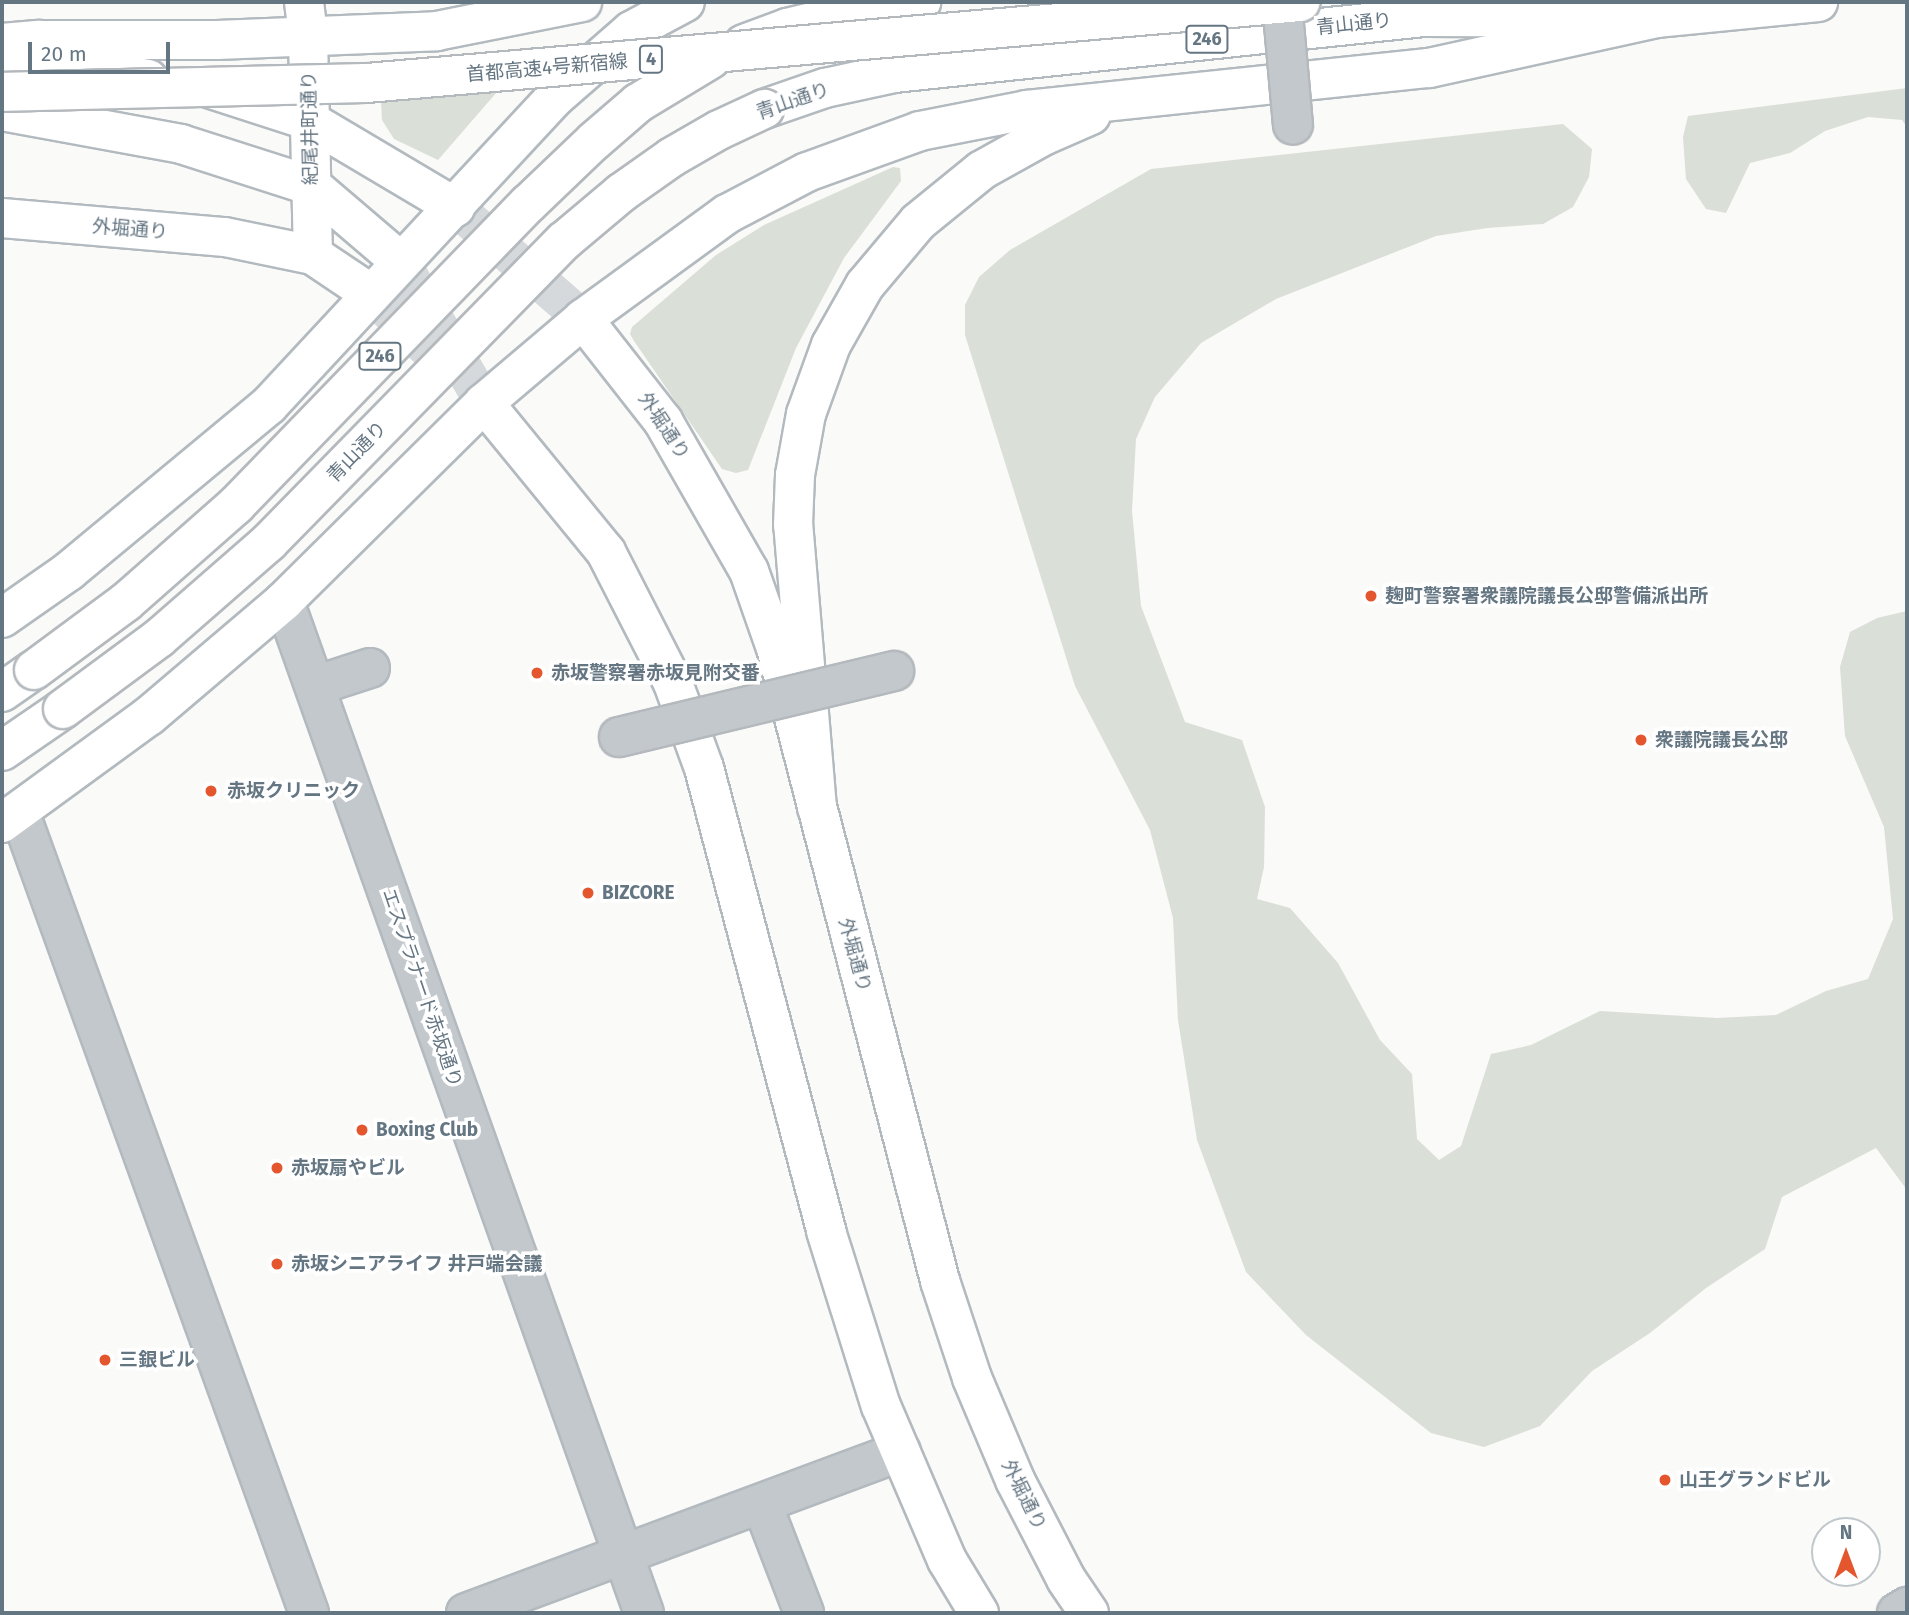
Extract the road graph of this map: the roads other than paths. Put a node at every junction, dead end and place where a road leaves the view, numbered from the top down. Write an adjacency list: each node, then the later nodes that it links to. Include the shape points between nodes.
1 (582, 2): 8 (main road, via 437,31)
2 (685, 2): 17 (main road, via 631,31 552,100)
3 (921, 2): 29 (main road, 246, bridge, via 799,25 729,49 638,103 528,204 236,505 125,603)
4 (1282, 2): 15 (street, bridge)
5 (1300, 2): 11 (main road, 首都高速4号新宿線 / 4, bridge, via 367,83)
6 (1818, 2): 7 (main road, 青山通り / 246)
7 (1656, 18): 12 (main road, via 1429,68); 31 (main road, 青山通り / 246, bridge, via 1424,17 969,63 825,88 764,109 672,157 564,241 269,542 159,638)
8 (306, 20): 9 (main road); 14 (main road, 紀尾井町通り)
9 (2, 43)
10 (2, 55): 14 (main road, via 220,91)
11 (2, 92)
12 (1135, 97): 22 (main road, via 1027,110 920,131 807,172 727,214); 32 (main road, via 1045,135 982,170 918,222 865,285 831,345 806,414 795,475 793,525)
13 (2, 111): 16 (main road, via 181,144)
14 (310, 121): 16 (main road, 紀尾井町通り); 17 (main road)
15 (1293, 125)
16 (312, 186): 19 (main road, 紀尾井町通り); 20 (main road)
17 (455, 207): 21 (main road)
18 (2, 218): 19 (main road, 外堀通り, via 225,237)
19 (313, 255): 21 (main road, 外堀通り)
20 (401, 261)
21 (371, 294): 25 (main road, via 270,405 69,571)
22 (583, 319): 23 (main road); 32 (main road, 外堀通り, via 663,421 749,571 776,648)
23 (484, 403): 24 (main road); 34 (main road, via 606,552 673,683 704,768 826,1231 881,1406)
24 (284, 601): 33 (main road, via 149,716); 36 (street, エスプラナード赤坂通り)
25 (2, 618)
26 (370, 668): 28 (street)
27 (894, 671): 30 (street, bridge)
28 (330, 681)
29 (2, 692)
30 (619, 737)
31 (2, 751)
32 (817, 808): 43 (main road, 外堀通り, via 940,1280 972,1378 1014,1480)
33 (10, 817): 38 (street)
34 (901, 1451): 35 (street); 42 (main road, via 947,1560)
35 (762, 1504): 36 (street); 41 (street)
36 (621, 1553): 39 (street); 40 (street, エスプラナード赤坂通り)
37 (1907, 1607): 44 (street)
38 (309, 1613)
39 (466, 1613)
40 (644, 1613)
41 (804, 1613)
42 (979, 1613)
43 (1089, 1613)
44 (1897, 1613)

